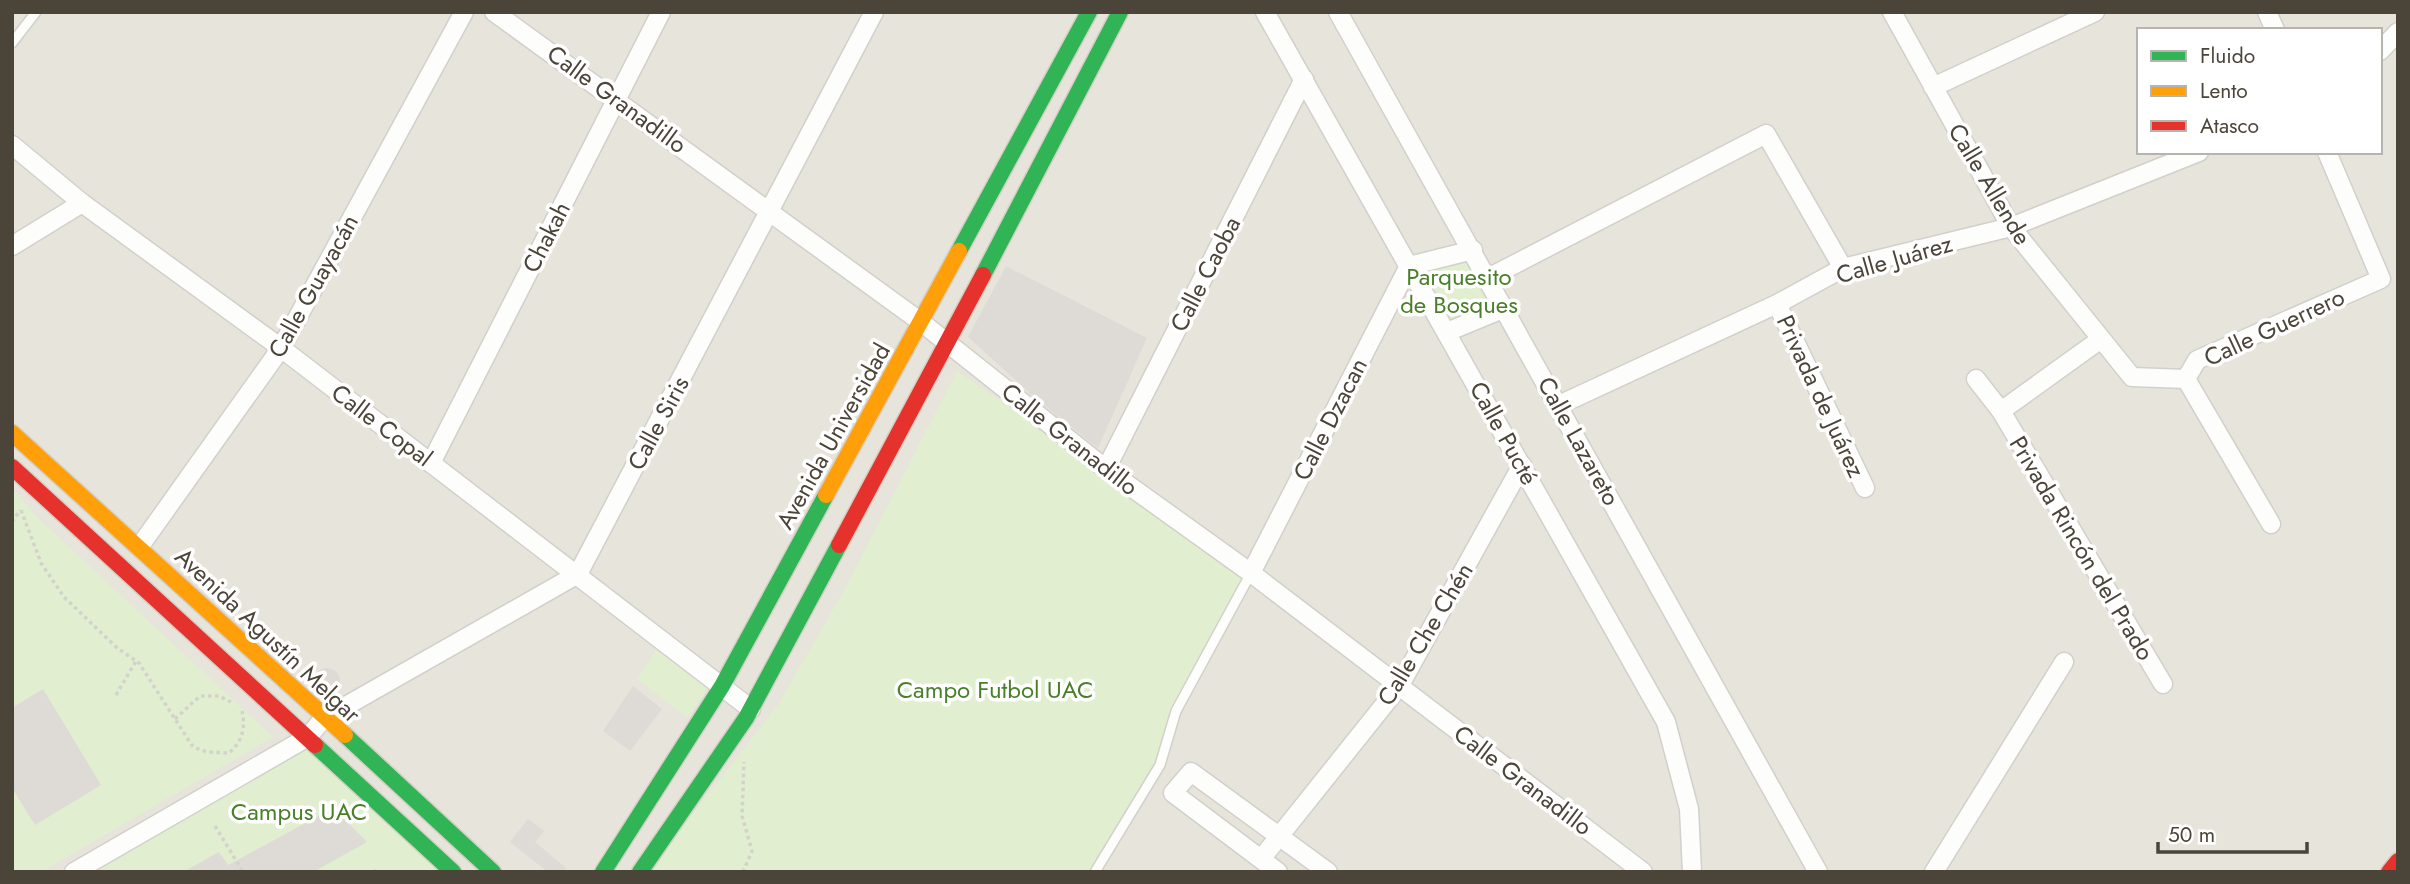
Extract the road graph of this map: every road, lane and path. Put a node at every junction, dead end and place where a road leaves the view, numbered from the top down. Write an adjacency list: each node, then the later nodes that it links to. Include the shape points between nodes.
1 (36, 12): 15 (lane)
2 (464, 12): 37 (street, Calle Guayacán)
3 (494, 12): 19 (street, Calle Granadillo)
4 (661, 12): 19 (street, Chakah)
5 (874, 12): 24 (street, Calle Siris)
6 (1089, 12): 33 (street, Avenida Universidad)
7 (1120, 12): 36 (street)
8 (1265, 12): 17 (street, Calle Pucté)
9 (1338, 12): 27 (street, Calle Lazareto)
10 (1892, 12): 18 (street, Calle Allende)
11 (2095, 12): 18 (street)
12 (2267, 12): 13 (street)
13 (2274, 28)
14 (2398, 32): 16 (street)
15 (12, 43)
16 (2382, 49)
17 (1304, 79): 28 (street, Calle Pucté); 47 (street, Calle Caoba)
18 (1934, 88): 25 (street, Calle Allende)
19 (616, 98): 24 (street, Calle Granadillo); 44 (street, Chakah)
20 (12, 145): 23 (street, Calle Copal)
21 (2194, 154): 25 (street, Calle Juárez)
22 (2328, 154): 40 (street, Calle Guerrero, via 2381,279 2197,360)
23 (82, 203): 26 (street); 37 (street, Calle Copal)
24 (770, 210): 33 (street, Calle Granadillo); 53 (street, Calle Siris)
25 (2011, 228): 29 (street, Calle Juárez); 35 (street, Calle Allende)
26 (12, 246)
27 (1473, 250): 28 (street); 30 (street, Calle Lazareto)
28 (1409, 266): 34 (street, Calle Pucté); 52 (street, Calle Dzacan)
29 (1843, 268): 30 (street, via 1766,134); 31 (street, Calle Juárez)
30 (1488, 278): 32 (street, Calle Lazareto)
31 (1777, 304): 41 (street, Calle Juárez); 48 (street, Privada de Juárez)
32 (1505, 308): 34 (street); 41 (street, Calle Lazareto)
33 (921, 322): 36 (street, Calle Granadillo); 58 (street, Avenida Universidad)
34 (1447, 332): 45 (street, Calle Pucté)
35 (2101, 338): 38 (street, Calle Allende); 42 (street, Privada Rincón del Prado)
36 (947, 344): 47 (street, Calle Granadillo); 60 (street)
37 (281, 348): 44 (street, Calle Copal); 51 (street, Calle Guayacán)
38 (2132, 377): 40 (street, Calle Guerrero)
39 (1976, 379): 42 (street, Privada Rincón del Prado)
40 (2186, 379): 50 (street)
41 (1559, 405): 83 (street, Calle Lazareto)
42 (2001, 411): 56 (street, Privada Rincón del Prado)
43 (12, 433): 51 (street, Avenida Agustín Melgar)
44 (431, 463): 53 (street, Calle Copal)
45 (1522, 465): 57 (street, Calle Che Chén); 82 (street, Calle Pucté, via 1666,722 1689,809)
46 (12, 467): 63 (street, Avenida Agustín Melgar)
47 (1106, 469): 52 (street, Calle Granadillo)
48 (1865, 488)
49 (12, 522): 54 (path, via 20,507 41,563 64,597)
50 (2270, 524)
51 (140, 546): 62 (street, Avenida Agustín Melgar)
52 (1251, 573): 57 (street, Calle Granadillo); 78 (lane, via 1176,712 1160,765)
53 (578, 574): 58 (street, Calle Copal); 62 (street)
54 (136, 661): 59 (path); 61 (path)
55 (2064, 662): 84 (street)
56 (2163, 684)
57 (1400, 685): 66 (street, Calle Che Chén); 81 (street, Calle Granadillo)
58 (722, 686): 60 (street, Calle Copal); 75 (street, Avenida Universidad)
59 (116, 695)
60 (751, 709): 76 (street)
61 (175, 719): 61 (path, via 193,747 223,754 241,741 244,722 238,707 219,696 200,696)
62 (323, 719): 63 (street); 74 (street, Avenida Agustín Melgar)
63 (308, 737): 70 (street); 73 (street, Avenida Agustín Melgar)
64 (744, 760): 77 (path, via 743,816 751,851)
65 (215, 826): 71 (path)
66 (1278, 837): 67 (street, Calle Che Chén); 67 (street, via 1191,772 1173,793); 80 (street)
67 (1261, 859): 79 (street)
68 (2398, 861): 85 (street)
69 (378, 869): 72 (path)
70 (74, 872)
71 (243, 872)
72 (373, 872)
73 (453, 872)
74 (493, 872)
75 (603, 872)
76 (640, 872)
77 (743, 872)
78 (1095, 872)
79 (1278, 872)
80 (1328, 872)
81 (1643, 872)
82 (1692, 872)
83 (1818, 872)
84 (1934, 872)
85 (2389, 872)

